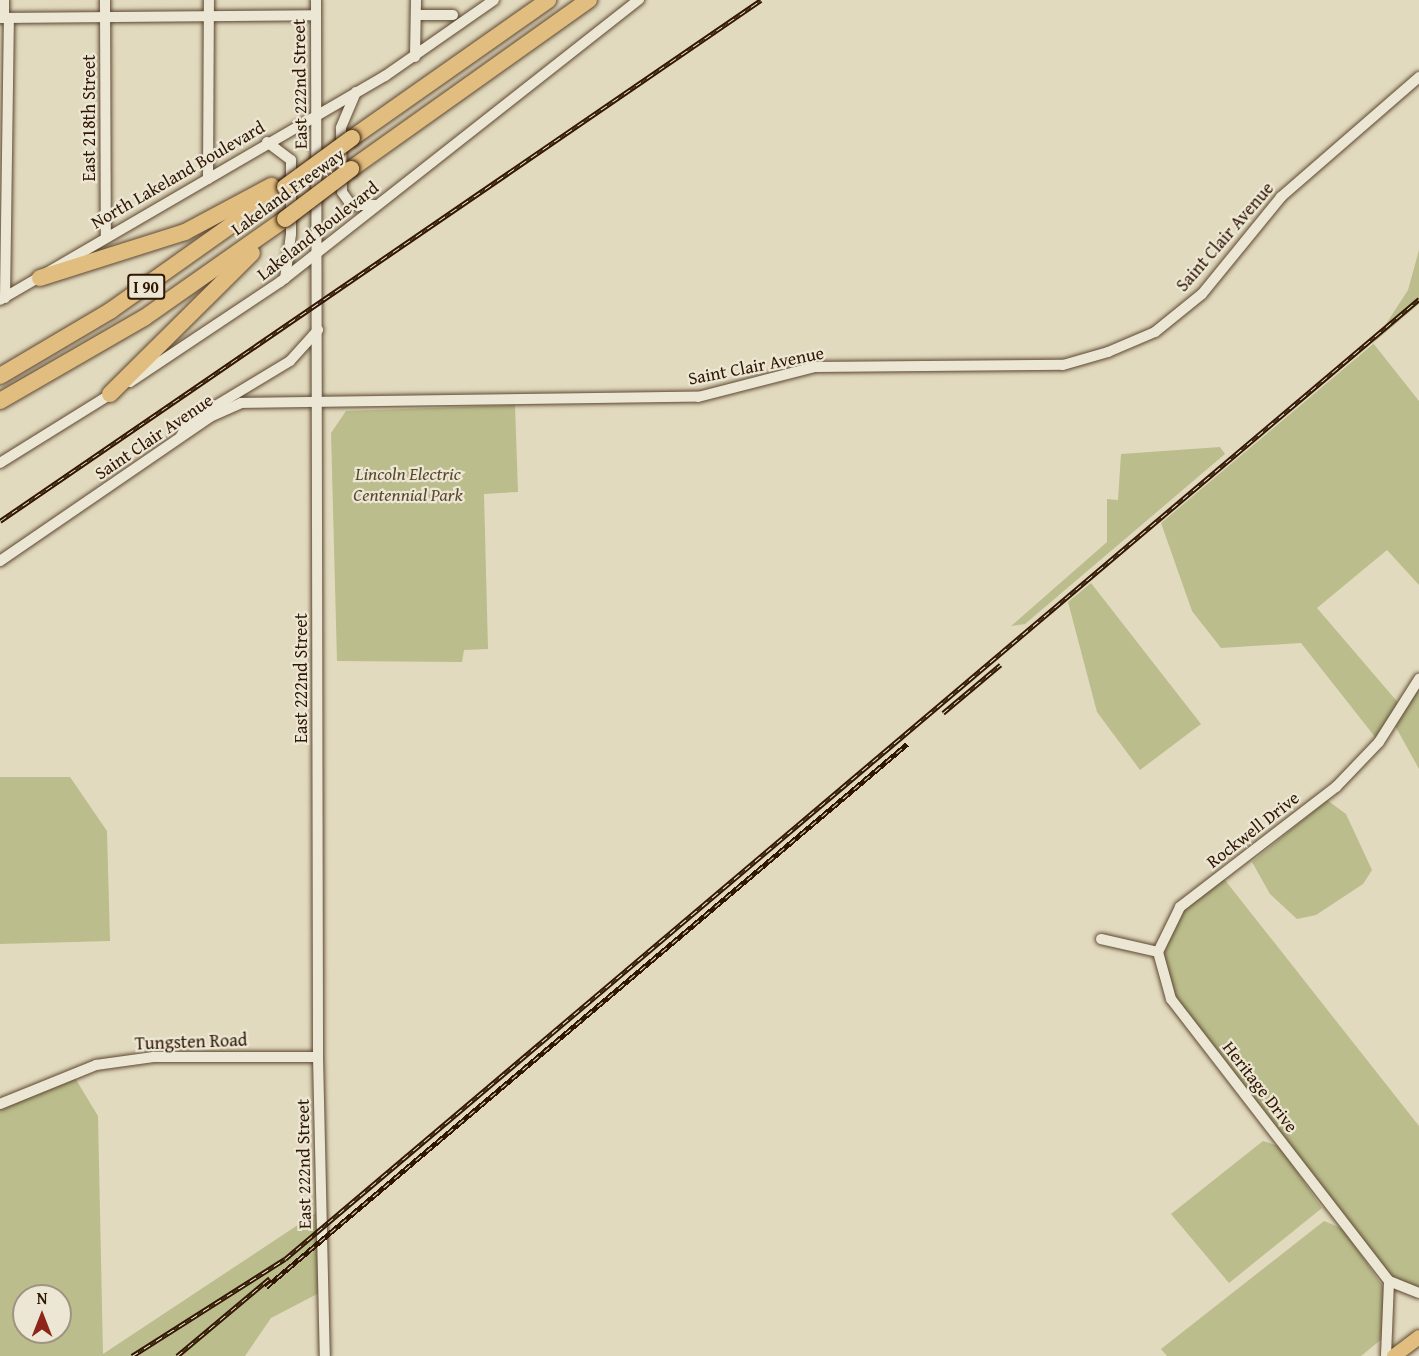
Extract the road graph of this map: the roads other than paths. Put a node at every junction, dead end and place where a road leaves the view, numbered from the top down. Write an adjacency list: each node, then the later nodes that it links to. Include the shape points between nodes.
1 (4, 0): 15 (street)
2 (105, 0): 14 (street, East 218th Street)
3 (208, 0): 13 (street)
4 (316, 0): 10 (street, East 222nd Street)
5 (416, 0): 11 (street)
6 (494, 0): 16 (street, North Lakeland Boulevard)
7 (548, 0): 22 (highway, Lakeland Freeway, bridge)
8 (589, 0): 24 (highway, Lakeland Freeway / I 90, bridge)
9 (639, 0): 23 (street, Lakeland Boulevard)
10 (316, 15): 13 (street); 19 (street, East 222nd Street)
11 (416, 15): 12 (street); 16 (street)
12 (453, 15)
13 (209, 16): 14 (street); 21 (street)
14 (105, 17): 15 (street); 25 (street, East 218th Street)
15 (4, 18): 29 (street)
16 (415, 57): 18 (street, North Lakeland Boulevard)
17 (1419, 77): 33 (street, Saint Clair Avenue, via 1281,197 1202,294 1155,332 1063,365 815,367 698,397)
18 (356, 91): 19 (street, North Lakeland Boulevard); 23 (street, via 341,128 342,192 356,207)
19 (317, 112): 20 (street, North Lakeland Boulevard); 26 (street, East 222nd Street)
20 (267, 142): 21 (street, North Lakeland Boulevard); 28 (street, via 291,160)
21 (208, 179): 25 (street, North Lakeland Boulevard)
22 (285, 183): 27 (highway, via 185,232); 31 (highway, Lakeland Freeway / I 90, via 187,260)
23 (379, 204): 26 (street, Lakeland Boulevard)
24 (285, 219): 32 (highway); 34 (highway, Lakeland Freeway / I 90, via 144,318)
25 (106, 236): 27 (street, North Lakeland Boulevard)
26 (319, 253): 28 (street, Lakeland Boulevard); 30 (street, East 222nd Street)
27 (40, 278): 29 (street, North Lakeland Boulevard)
28 (285, 279): 32 (street, Lakeland Boulevard)
29 (3, 299)
30 (318, 330): 33 (street, East 222nd Street); 35 (street, via 290,361 189,422)
31 (0, 376)
32 (111, 394): 36 (street, Lakeland Boulevard)
33 (317, 400): 35 (street, Saint Clair Avenue, via 241,404); 41 (street, East 222nd Street)
34 (0, 401)
35 (179, 438): 37 (street, Saint Clair Avenue)
36 (0, 463)
37 (0, 561)
38 (1419, 679): 40 (street, Rockwell Drive, via 1379,742 1336,786 1180,907)
39 (1101, 939): 40 (street)
40 (1158, 952): 43 (street, Heritage Drive, via 1171,999)
41 (318, 1057): 42 (street, Tungsten Road, via 153,1057 96,1065); 46 (street, East 222nd Street)
42 (0, 1104)
43 (1389, 1281): 44 (street); 47 (street)
44 (1419, 1293)
45 (1419, 1337): 48 (main road)
46 (325, 1356)
47 (1386, 1356)
48 (1394, 1356)

